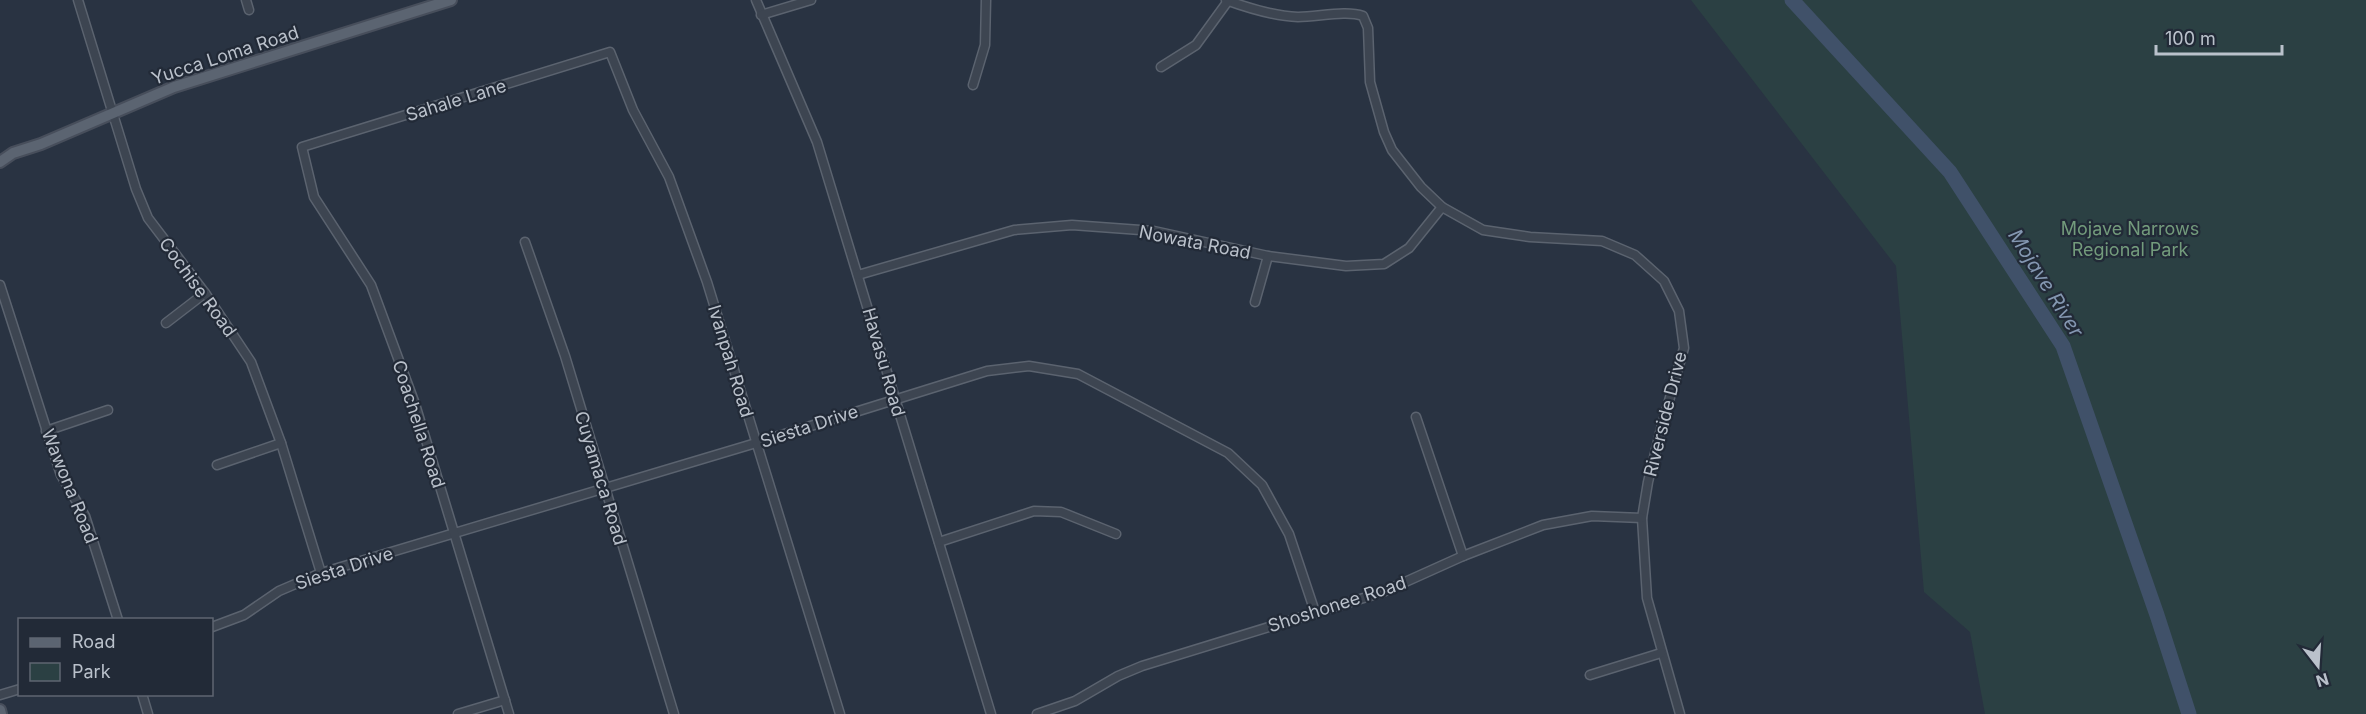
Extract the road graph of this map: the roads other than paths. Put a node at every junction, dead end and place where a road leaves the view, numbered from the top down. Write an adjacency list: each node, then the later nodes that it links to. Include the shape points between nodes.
1 (78, 0): 13 (street, Cochise Road)
2 (246, 0): 8 (street)
3 (451, 0): 13 (main road, Yucca Loma Road, via 174,87)
4 (756, 0): 9 (street, Havasu Road)
5 (811, 0): 9 (street)
6 (986, 0): 12 (street, via 985,45)
7 (1227, 0): 11 (street, via 1196,45); 18 (street, Riverside Drive, via 1286,15 1363,16 1368,28 1370,82 1384,132 1403,166)
8 (249, 10)
9 (761, 15): 21 (street, Havasu Road, via 817,142)
10 (610, 52): 14 (street, Sahale Lane); 31 (street, Ivanpah Road, via 633,110 669,177)
11 (1161, 67)
12 (973, 85)
13 (112, 114): 16 (main road, Yucca Loma Road); 23 (street, Cochise Road, via 148,218)
14 (302, 147): 36 (street, Coachella Road, via 314,196 370,285 415,404)
15 (0, 153): 16 (main road, Yucca Loma Road)
16 (13, 153): 17 (main road, Yucca Loma Road)
17 (0, 162)
18 (1442, 207): 20 (street, Nowata Road, via 1409,248 1384,264 1346,266); 34 (street, Riverside Drive, via 1483,230 1602,241 1635,255 1664,281 1679,311 1684,348)
19 (525, 242): 33 (street, Cuyamaca Road, via 565,356)
20 (1268, 256): 21 (street, Nowata Road, via 1154,231 1072,225 1014,230); 24 (street)
21 (858, 275): 26 (street, Havasu Road)
22 (0, 285): 29 (street, Wawona Road)
23 (205, 293): 25 (street); 30 (street, Cochise Road, via 251,362)
24 (1255, 302)
25 (166, 323)
26 (895, 399): 31 (street, Siesta Drive); 37 (street, Havasu Road); 40 (street, Siesta Drive, via 987,371 1029,366 1078,374 1124,397 1228,453 1262,485 1289,534)
27 (108, 410): 29 (street)
28 (1416, 417): 38 (street)
29 (46, 431): 41 (street, Wawona Road, via 61,475 85,516)
30 (281, 443): 32 (street); 39 (street, Cochise Road)
31 (756, 443): 33 (street, Siesta Drive); 53 (street, Ivanpah Road)
32 (217, 465)
33 (604, 488): 36 (street, Siesta Drive); 52 (street, Cuyamaca Road)
34 (1642, 518): 38 (street, Shoshonee Road, via 1592,516 1543,525); 43 (street, Riverside Drive, via 1647,598)
35 (1116, 534): 37 (street, via 1061,512 1034,511)
36 (453, 535): 39 (street, Siesta Drive); 48 (street, Coachella Road)
37 (939, 542): 54 (street, Havasu Road)
38 (1463, 556): 40 (street, Shoshonee Road, via 1383,592)
39 (321, 573): 42 (street, Siesta Drive, via 279,591 244,615)
40 (1315, 612): 55 (street, Shoshonee Road, via 1142,666 1075,701)
41 (117, 618)
42 (213, 627)
43 (1661, 653): 44 (street); 56 (street, Riverside Drive)
44 (1590, 675)
45 (18, 690): 46 (street)
46 (0, 695)
47 (143, 696): 49 (street)
48 (505, 699): 50 (street); 51 (street, Coachella Road)
49 (148, 714)
50 (458, 714)
51 (509, 714)
52 (674, 714)
53 (840, 714)
54 (991, 714)
55 (1036, 714)
56 (1680, 714)

